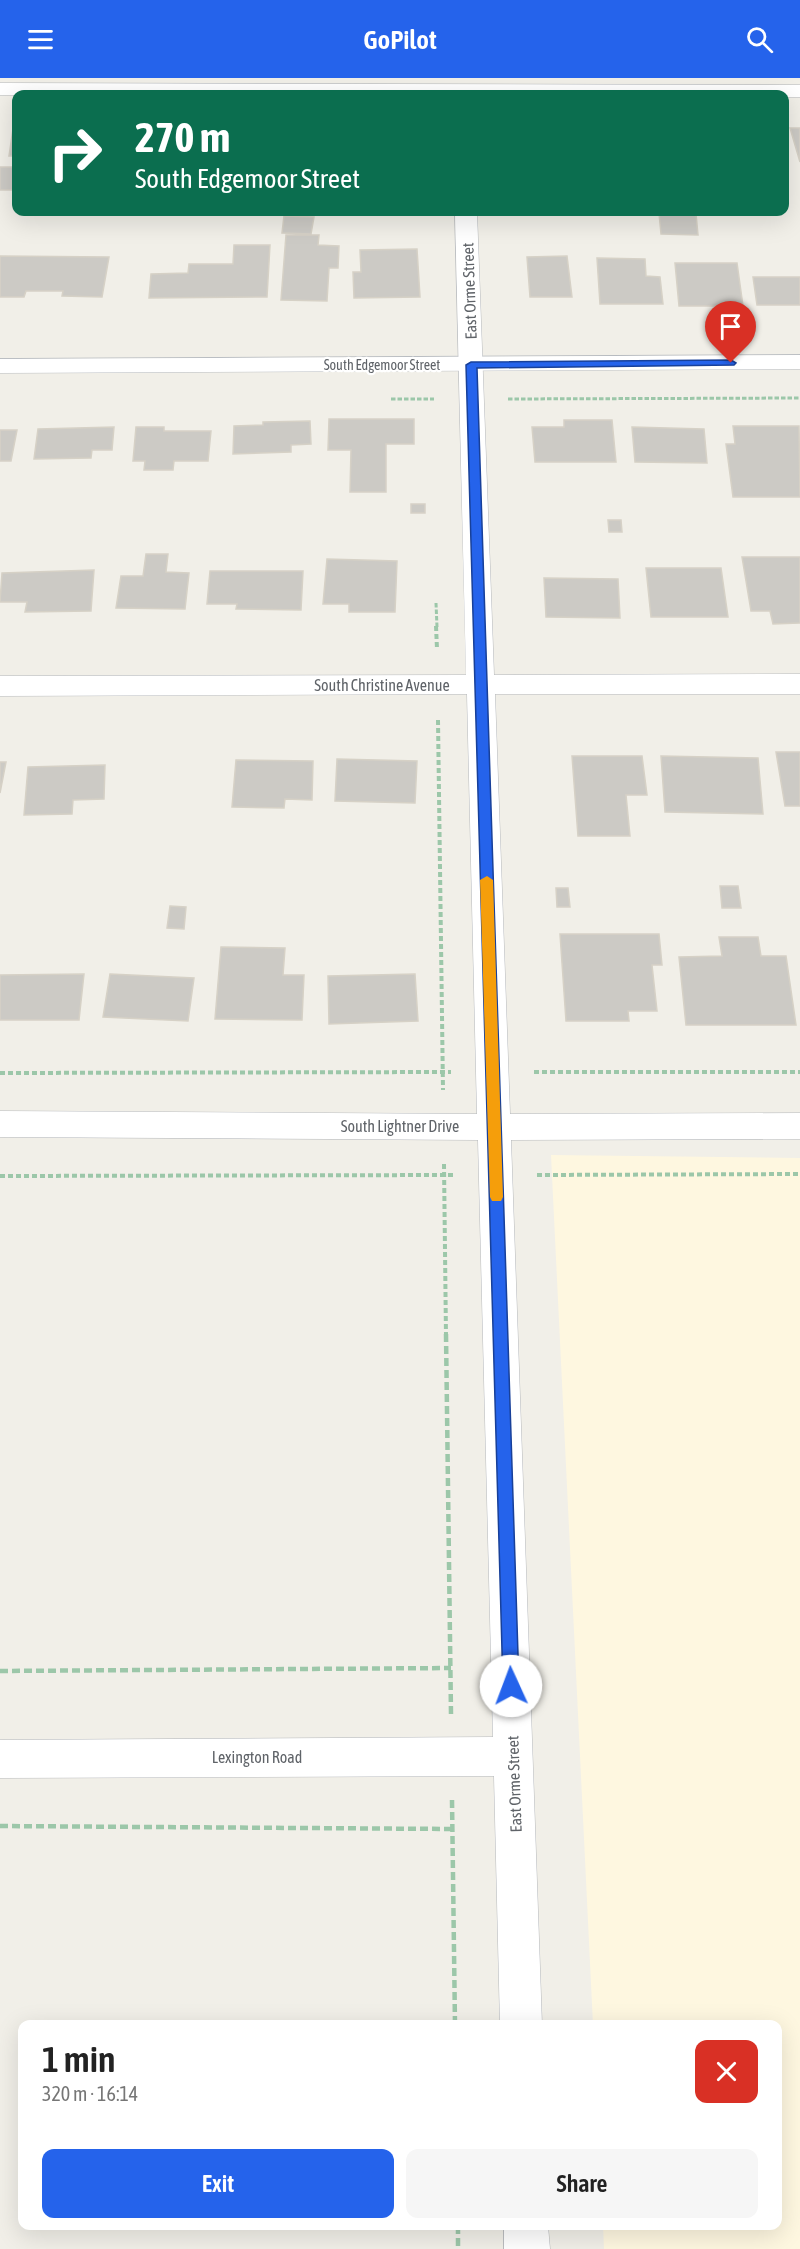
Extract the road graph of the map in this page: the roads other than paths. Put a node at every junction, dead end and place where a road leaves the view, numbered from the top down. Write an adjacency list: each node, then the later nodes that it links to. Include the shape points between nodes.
1 (462, 88): 2 (street); 3 (street)
2 (0, 90)
3 (631, 90)
4 (466, 216): 6 (street, East Orme Street)
5 (800, 362): 6 (street, South Edgemoor Street)
6 (471, 365): 7 (street, South Edgemoor Street); 8 (street, East Orme Street)
7 (0, 366)
8 (481, 684): 9 (street, South Christine Avenue); 10 (street, South Christine Avenue); 13 (street, East Orme Street)
9 (800, 684)
10 (0, 686)
11 (0, 1124): 13 (street, South Lightner Drive)
12 (800, 1126): 13 (street, South Lightner Drive)
13 (494, 1127): 14 (street, East Orme Street)
14 (513, 1756): 15 (street, Lexington Road); 16 (street, East Orme Street)
15 (0, 1759)
16 (521, 2020)
17 (526, 2230): 18 (street)
18 (527, 2249)

